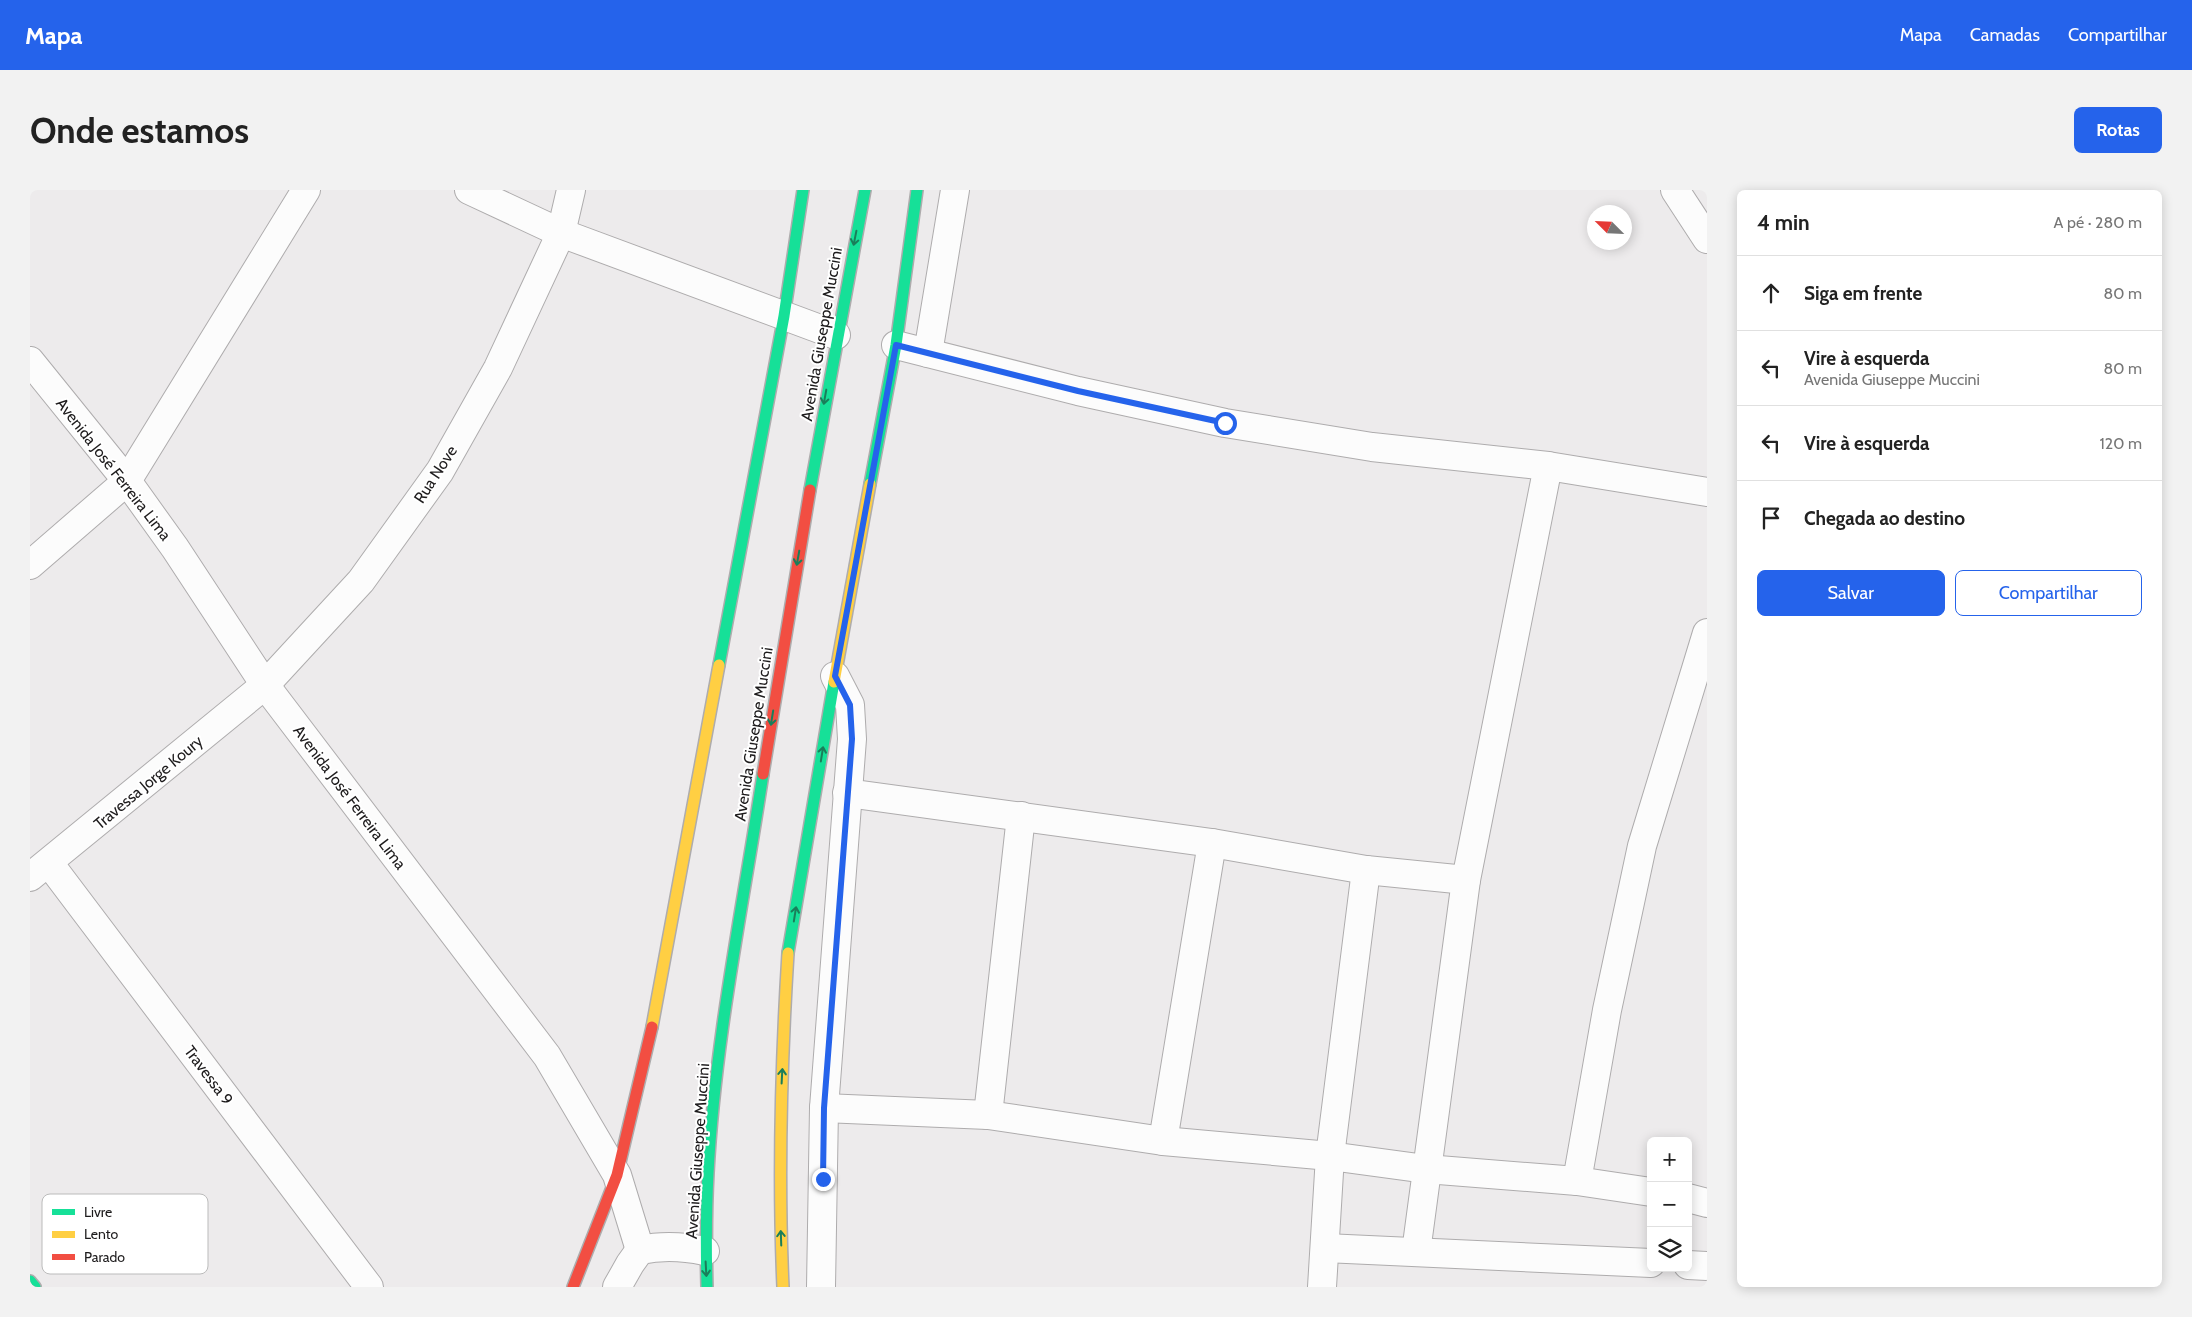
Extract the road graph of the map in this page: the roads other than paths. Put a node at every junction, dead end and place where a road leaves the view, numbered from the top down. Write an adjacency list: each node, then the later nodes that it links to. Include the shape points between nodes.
1 (306, 190): 17 (street)
2 (469, 190): 9 (street)
3 (571, 190): 9 (street, Rua Nove)
4 (803, 190): 11 (main road)
5 (865, 190): 12 (main road, Avenida Giuseppe Muccini, one-way to 12)
6 (918, 190): 13 (main road)
7 (956, 190): 14 (street)
8 (1675, 190): 10 (street)
9 (561, 233): 11 (street); 22 (street, Rua Nove, via 498,368 440,471 361,581)
10 (1707, 239)
11 (784, 316): 12 (street); 34 (main road, via 648,1047)
12 (836, 335): 41 (main road, Avenida Giuseppe Muccini, one-way to 41, via 788,614 713,1104)
13 (896, 345): 14 (street); 21 (main road)
14 (928, 353): 16 (street, via 1078,391 1225,423 1372,447)
15 (30, 361): 17 (street, Avenida José Ferreira Lima)
16 (1548, 466): 18 (street); 28 (street)
17 (127, 481): 19 (street); 22 (street, Avenida José Ferreira Lima)
18 (1707, 492)
19 (30, 565)
20 (1707, 634): 35 (street, via 1642,846 1607,1010)
21 (835, 676): 23 (street, via 850,705 852,739); 52 (main road, one-way to 21, via 781,1093 788,954)
22 (265, 685): 26 (street, Travessa Jorge Koury); 34 (street, Avenida José Ferreira Lima, via 547,1056)
23 (847, 793): 24 (street); 29 (street)
24 (1021, 816): 25 (street); 30 (street)
25 (1212, 843): 27 (street); 31 (street)
26 (40, 870): 48 (street, Travessa 9)
27 (1366, 870): 28 (street); 32 (street)
28 (1466, 880): 33 (street)
29 (824, 1108): 30 (street); 53 (street)
30 (988, 1115): 31 (street)
31 (1164, 1141): 32 (street)
32 (1330, 1156): 33 (street); 39 (street)
33 (1426, 1169): 35 (street); 42 (street)
34 (617, 1175): 40 (street, Avenida José Ferreira Lima); 49 (main road)
35 (1577, 1181): 36 (street)
36 (1647, 1191)
37 (1692, 1199): 38 (street)
38 (1707, 1203)
39 (1325, 1248): 42 (street); 54 (street)
40 (640, 1250): 41 (street, via 684,1246); 50 (street)
41 (705, 1251): 51 (main road, Avenida Giuseppe Muccini, one-way to 51)
42 (1416, 1252): 43 (street)
43 (1647, 1263)
44 (1692, 1265): 45 (street)
45 (1707, 1267)
46 (30, 1281): 47 (main road)
47 (35, 1287)
48 (369, 1287)
49 (573, 1287)
50 (617, 1287)
51 (707, 1287)
52 (783, 1287)
53 (821, 1287)
54 (1322, 1287)

